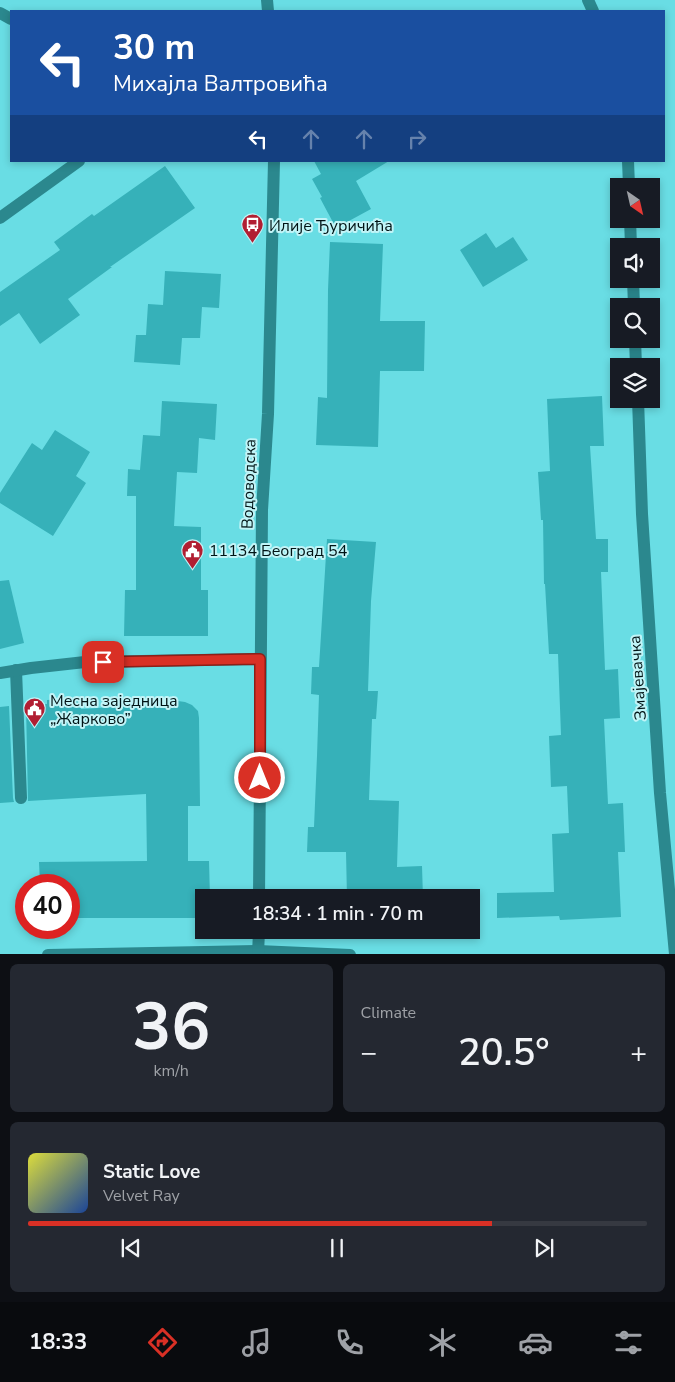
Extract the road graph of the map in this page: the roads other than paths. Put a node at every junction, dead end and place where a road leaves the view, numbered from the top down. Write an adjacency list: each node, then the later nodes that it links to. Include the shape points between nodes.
1 (78, 162): 5 (street)
2 (274, 162): 7 (street, Водоводска)
3 (628, 162): 4 (street)
4 (629, 178)
5 (0, 218)
6 (638, 408): 16 (street, Змајевачка, via 660,793)
7 (260, 659): 8 (street, via 85,662); 11 (street, Водоводска)
8 (16, 670): 9 (street); 10 (street)
9 (0, 673)
10 (21, 798)
11 (259, 889)
12 (258, 939): 13 (street)
13 (258, 953): 14 (street); 15 (street)
14 (48, 954)
15 (350, 954)
16 (675, 954)

